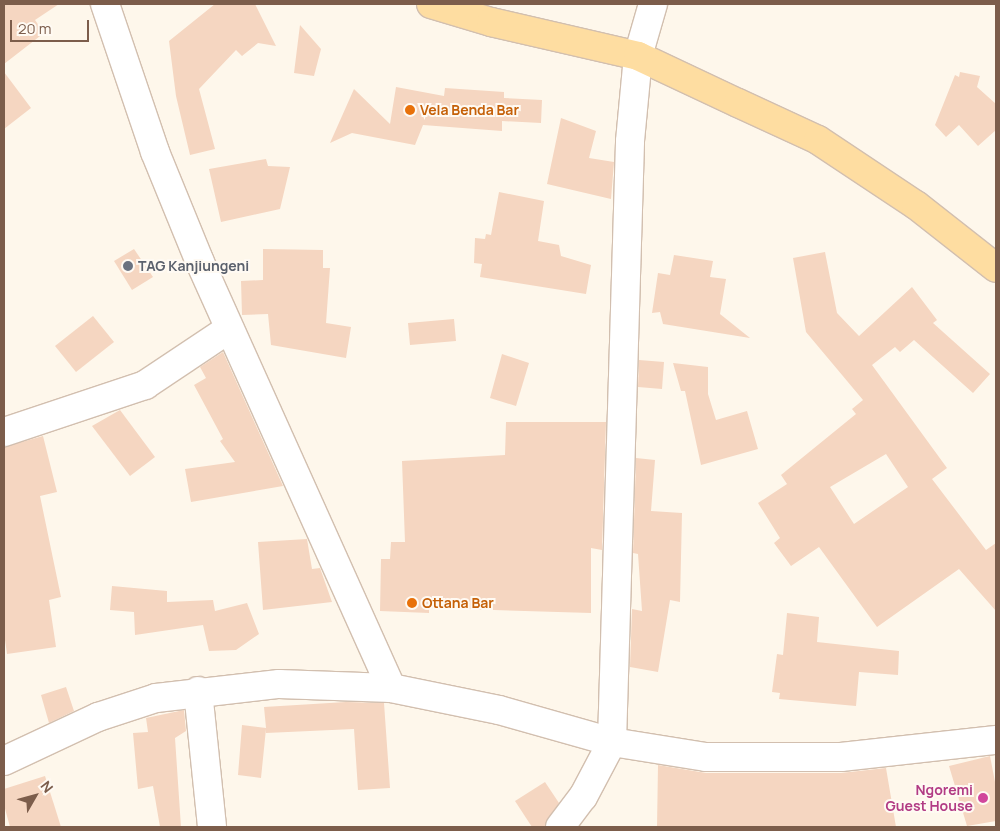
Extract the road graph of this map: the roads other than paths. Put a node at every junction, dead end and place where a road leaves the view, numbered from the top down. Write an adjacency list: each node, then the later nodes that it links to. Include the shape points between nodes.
1 (105, 4): 6 (street, via 155,152)
2 (431, 4): 4 (main road, via 491,22)
3 (653, 4): 4 (street)
4 (638, 56): 5 (main road, via 818,140 916,205); 11 (street, via 630,141)
5 (996, 268)
6 (229, 329): 7 (street, via 145,385); 8 (street)
7 (4, 432)
8 (391, 688): 9 (street, via 279,684); 11 (street, via 499,710)
9 (198, 691): 12 (street, via 156,698 98,717); 13 (street)
10 (996, 740): 11 (street, via 842,757 770,758 706,757)
11 (612, 742): 14 (street, via 583,797)
12 (4, 761)
13 (212, 827)
14 (560, 827)

